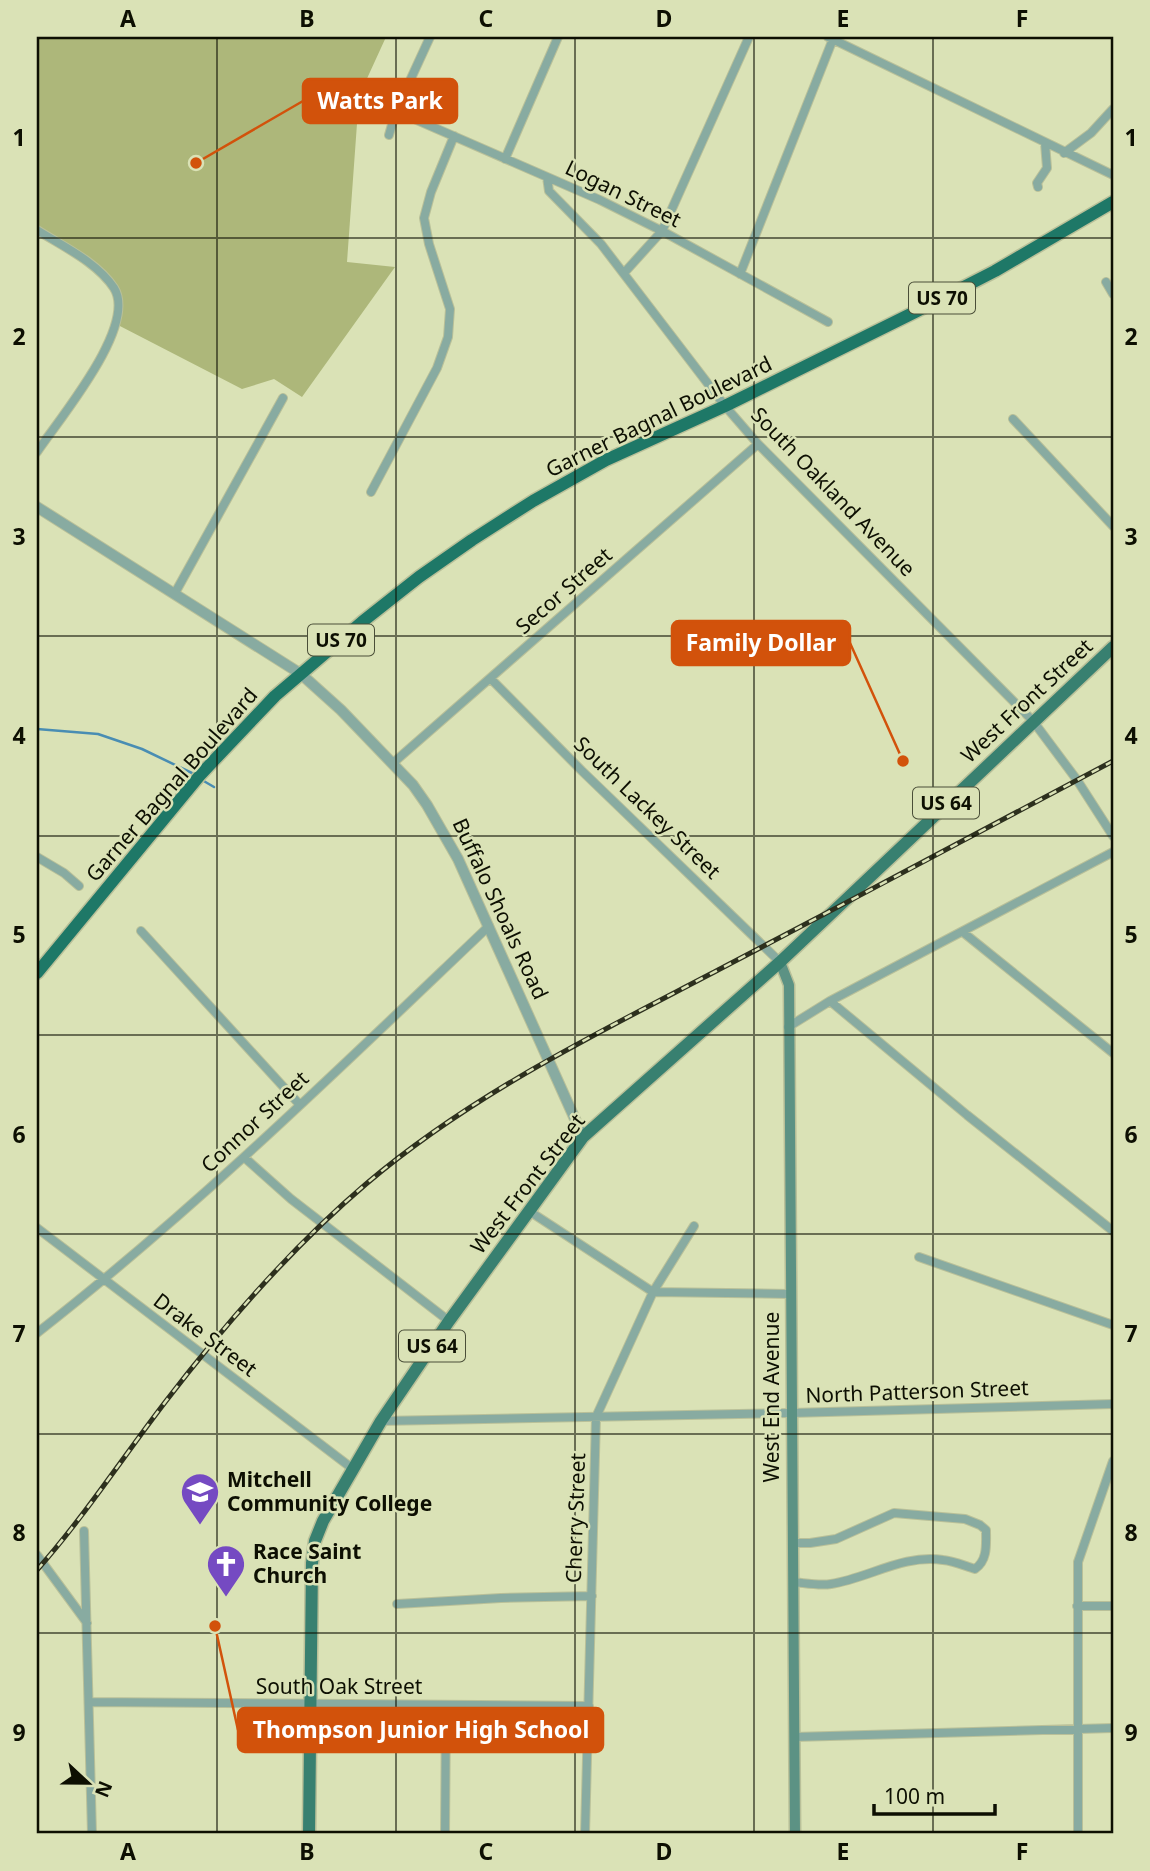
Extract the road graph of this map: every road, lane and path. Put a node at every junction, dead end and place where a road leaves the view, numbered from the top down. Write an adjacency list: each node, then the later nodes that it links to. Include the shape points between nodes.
1 (430, 37): 6 (street)
2 (558, 37): 11 (street)
3 (750, 37): 17 (street)
4 (830, 38): 9 (street); 19 (street)
5 (1113, 109): 10 (street, via 1091,134)
6 (396, 111): 7 (street); 8 (street, Logan Street)
7 (389, 135)
8 (454, 136): 11 (street, Logan Street); 28 (street, via 424,218 450,309 448,338 438,368)
9 (1045, 144): 10 (street); 14 (street, via 1047,168)
10 (1064, 153): 12 (street)
11 (505, 159): 13 (street, Logan Street)
12 (1113, 175)
13 (547, 177): 17 (street, Logan Street); 18 (street, South Oakland Avenue, via 550,191)
14 (1038, 187)
15 (1113, 202): 24 (highway, Garner Bagnal Boulevard / US 70, via 995,271)
16 (37, 230): 27 (street, via 91,264 119,297 116,324 98,363)
17 (662, 231): 18 (street); 19 (street, Logan Street)
18 (624, 274): 24 (street, South Oakland Avenue)
19 (740, 274): 22 (street, Logan Street)
20 (1106, 282): 21 (street)
21 (1113, 294)
22 (828, 322)
23 (283, 398): 31 (street)
24 (725, 406): 26 (street, South Oakland Avenue); 33 (highway, Garner Bagnal Boulevard / US 70, via 606,460 472,540)
25 (1013, 419): 30 (street)
26 (758, 444): 34 (street, Secor Street); 35 (street, South Oakland Avenue)
27 (37, 452)
28 (371, 492)
29 (37, 507): 31 (street, Buffalo Shoals Road)
30 (1113, 526)
31 (174, 593): 33 (street, Buffalo Shoals Road)
32 (1113, 647): 35 (main road, West Front Street / US 64)
33 (301, 674): 36 (street, Buffalo Shoals Road); 45 (highway, Garner Bagnal Boulevard / US 70, via 201,774)
34 (491, 679): 36 (street, Secor Street); 44 (street, South Lackey Street)
35 (1033, 721): 37 (street, South Oakland Avenue); 44 (main road, West Front Street / US 64)
36 (393, 763): 41 (street, Buffalo Shoals Road, via 443,831)
37 (1113, 836)
38 (1113, 852): 43 (street)
39 (37, 857): 40 (street)
40 (79, 886)
41 (489, 926): 49 (street, Connor Street); 50 (street, Buffalo Shoals Road)
42 (141, 931): 49 (street)
43 (964, 933): 46 (street); 48 (street)
44 (780, 962): 47 (main road, West End Avenue, via 789,985); 50 (main road, West Front Street / US 64)
45 (37, 973)
46 (830, 1001): 47 (street); 55 (street)
47 (788, 1027): 59 (main road, West End Avenue)
48 (1113, 1053)
49 (300, 1105): 51 (street, Connor Street)
50 (583, 1137): 52 (main road, West Front Street / US 64)
51 (245, 1158): 57 (street, Connor Street); 60 (street)
52 (529, 1211): 58 (street); 60 (main road, West Front Street / US 64)
53 (694, 1226): 58 (street, Cherry Street)
54 (37, 1228): 57 (street, Drake Street)
55 (1113, 1231)
56 (919, 1257): 61 (street)
57 (104, 1280): 62 (street, Connor Street); 68 (street, Drake Street)
58 (653, 1292): 59 (street); 65 (street, Cherry Street)
59 (790, 1294): 64 (main road, West End Avenue)
60 (449, 1321): 66 (main road, West Front Street / US 64)
61 (1113, 1325)
62 (37, 1333)
63 (1113, 1404): 64 (street, North Patterson Street)
64 (791, 1413): 65 (street, North Patterson Street); 70 (main road, West End Avenue)
65 (596, 1417): 66 (street, North Patterson Street); 73 (street, Cherry Street)
66 (381, 1421): 68 (main road, West Front Street / US 64)
67 (1113, 1461): 75 (street, via 1078,1562)
68 (353, 1469): 79 (main road, West Front Street / US 64, via 315,1541)
69 (84, 1531): 77 (street)
70 (792, 1543): 72 (main road, West End Avenue); 72 (street, via 836,1539 894,1513 965,1519 986,1530 985,1558 975,1569 926,1559 829,1585)
71 (37, 1555): 77 (street)
72 (793, 1582): 84 (main road, West End Avenue)
73 (592, 1596): 74 (street); 81 (street, Cherry Street)
74 (397, 1604)
75 (1077, 1606): 76 (street); 83 (street)
76 (1113, 1606)
77 (88, 1624): 78 (street)
78 (89, 1702): 79 (street, South Oak Street); 85 (street)
79 (310, 1704): 80 (street, South Oak Street); 86 (main road, West Front Street / US 64)
80 (446, 1705): 81 (street, South Oak Street); 87 (street)
81 (589, 1706): 88 (street, Cherry Street)
82 (1113, 1728): 83 (street)
83 (1077, 1729): 84 (street); 90 (street)
84 (794, 1738): 89 (main road, West End Avenue)
85 (92, 1834)
86 (309, 1834)
87 (445, 1834)
88 (585, 1834)
89 (795, 1834)
90 (1079, 1834)

